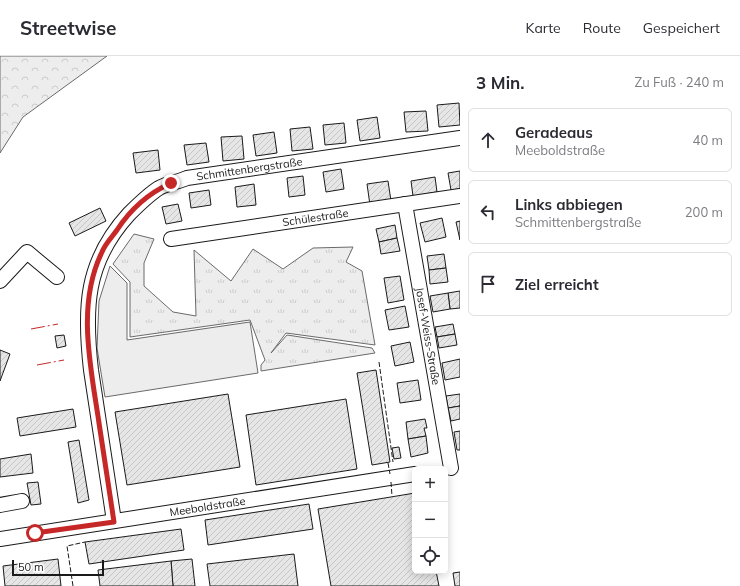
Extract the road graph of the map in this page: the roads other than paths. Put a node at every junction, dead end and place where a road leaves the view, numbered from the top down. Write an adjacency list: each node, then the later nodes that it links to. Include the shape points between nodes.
1 (460, 138): 11 (street, Schmittenbergstraße, via 187,178 158,188 121,222 102,252 93,273 88,307 91,370)
2 (460, 196): 3 (street, Schülestraße)
3 (404, 204): 4 (street, Schülestraße); 7 (street, Josef-Weiss-Straße)
4 (171, 239)
5 (57, 277): 6 (street, via 27,252)
6 (0, 281)
7 (452, 468)
8 (412, 474): 11 (street, Meeboldstraße)
9 (22, 501): 10 (street)
10 (0, 505)
11 (114, 522): 12 (street, Meeboldstraße)
12 (0, 539)

